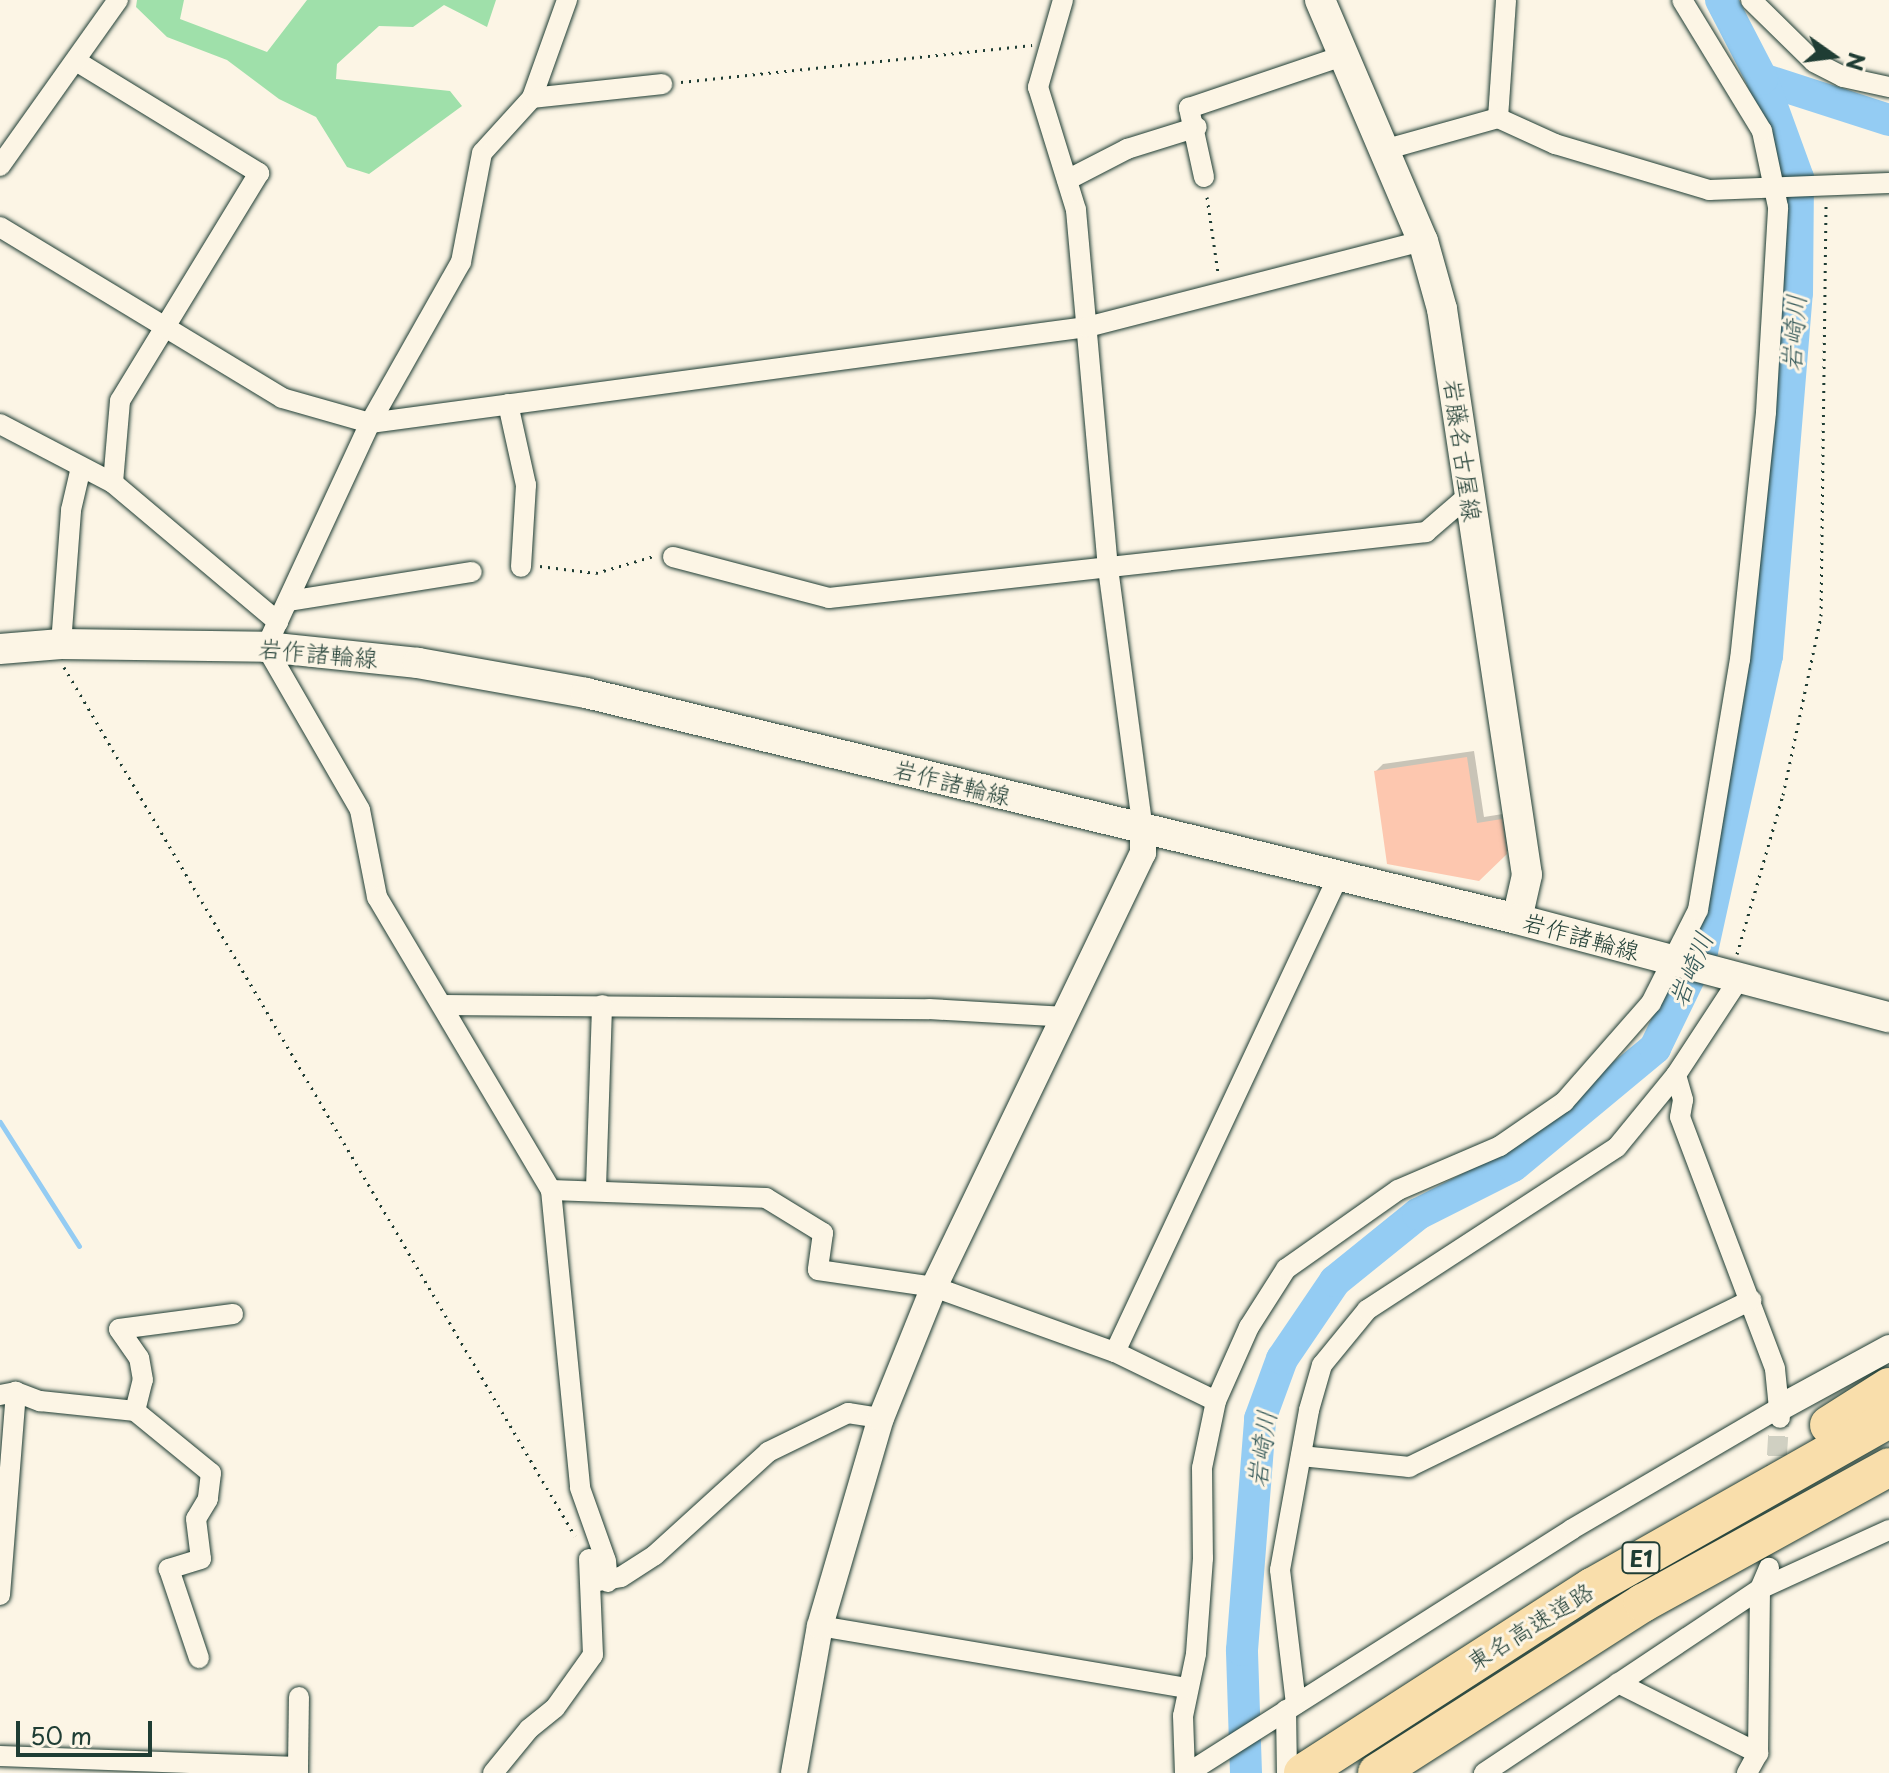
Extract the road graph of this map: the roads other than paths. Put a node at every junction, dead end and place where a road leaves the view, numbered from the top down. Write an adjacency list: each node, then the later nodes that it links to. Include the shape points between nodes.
1 (118, 0): 9 (street)
2 (567, 0): 12 (street)
3 (1063, 0): 18 (street, via 1038,87)
4 (1320, 0): 8 (main road, 岩藤名古屋線)
5 (1506, 0): 13 (street)
6 (1682, 0): 20 (street, via 1762,131)
7 (1751, 0): 11 (street, via 1814,62 1843,77)
8 (1346, 55): 14 (street, via 1189,108); 15 (main road, 岩藤名古屋線)
9 (76, 61): 16 (street); 23 (street, via 259,173)
10 (662, 84): 12 (street)
11 (1889, 87)
12 (532, 98): 26 (street, via 482,153 461,262)
13 (1498, 118): 15 (street); 20 (street, via 1540,138 1687,186 1725,191)
14 (1197, 127): 17 (street); 18 (street, via 1127,149)
15 (1380, 151): 22 (main road, 岩藤名古屋線)
16 (0, 166)
17 (1204, 177)
18 (1067, 180): 24 (street, via 1076,210)
19 (1889, 183): 20 (street)
20 (1778, 188): 42 (street, via 1778,261 1740,660 1707,872 1698,910)
21 (0, 227): 23 (street)
22 (1423, 241): 24 (street); 30 (main road, 岩藤名古屋線, via 1442,309)
23 (164, 327): 26 (street, via 282,398); 29 (street, via 120,401)
24 (1087, 327): 25 (street); 33 (street)
25 (508, 404): 26 (street); 32 (street, via 526,485)
26 (370, 423): 35 (street)
27 (0, 424): 28 (street)
28 (81, 467): 29 (street); 37 (street, via 71,510)
29 (113, 483): 36 (street)
30 (1470, 494): 33 (street, via 1426,532); 41 (main road, 岩藤名古屋線, via 1527,875)
31 (673, 557): 33 (street, via 829,598)
32 (521, 567)
33 (1108, 568): 39 (street)
34 (472, 572): 35 (street)
35 (288, 601): 36 (street)
36 (272, 635): 37 (main road, 岩作諸輪線); 39 (main road, 岩作諸輪線, via 586,693); 44 (street, via 360,810 377,897)
37 (61, 644): 38 (main road, 岩作諸輪線)
38 (0, 649)
39 (1143, 829): 40 (main road, 岩作諸輪線); 46 (street, via 1143,853)
40 (1338, 877): 41 (main road, 岩作諸輪線); 55 (street)
41 (1517, 919): 42 (main road, 岩作諸輪線)
42 (1675, 961): 43 (main road, 岩作諸輪線); 58 (street, via 1651,1003 1564,1102 1500,1146 1398,1190 1286,1269 1249,1327)
43 (1730, 976): 47 (main road, 岩作諸輪線); 48 (street)
44 (443, 1005): 45 (street); 50 (street)
45 (602, 1005): 46 (street, via 929,1009); 49 (street)
46 (1066, 1017): 51 (street)
47 (1889, 1017)
48 (1676, 1075): 52 (street, via 1683,1100 1680,1117); 63 (street, via 1617,1147 1417,1275 1357,1320 1322,1365)
49 (596, 1188): 50 (street); 51 (street, via 766,1198 823,1233 818,1270)
50 (551, 1190): 68 (street, via 580,1488 606,1561)
51 (934, 1287): 55 (street); 61 (street)
52 (1752, 1300): 60 (street); 63 (street, via 1409,1467)
53 (233, 1314): 59 (street, via 119,1329 139,1358 143,1380)
54 (1889, 1348): 60 (street)
55 (1115, 1352): 58 (street)
56 (1889, 1387): 76 (highway)
57 (8, 1393): 59 (street); 70 (street)
58 (1216, 1401): 74 (street, via 1202,1468 1199,1613)
59 (135, 1411): 72 (street, via 211,1473 208,1499 196,1519 201,1559 169,1569)
60 (1780, 1415): 77 (street, via 1572,1529)
61 (881, 1418): 68 (street, via 848,1413 768,1452 655,1555); 71 (street)
62 (1889, 1419): 76 (highway, 東名高速道路 / E1, via 1592,1587)
63 (1301, 1456): 77 (street, via 1280,1570)
64 (1889, 1467): 88 (highway, 東名高速道路 / E1, via 1643,1603)
65 (1889, 1530): 69 (street)
66 (589, 1559): 68 (street)
67 (1769, 1568): 69 (street)
68 (600, 1582): 84 (street, via 593,1655 555,1708 529,1729)
69 (1760, 1589): 73 (street); 78 (street)
70 (0, 1595)
71 (820, 1626): 74 (street); 85 (street)
72 (199, 1658)
73 (1618, 1683): 78 (street); 89 (street)
74 (1188, 1688): 86 (street)
75 (299, 1697): 83 (street)
76 (1399, 1709): 80 (highway, 東名高速道路 / E1)
77 (1286, 1710): 86 (street); 87 (street)
78 (1758, 1753): 90 (street)
79 (11, 1762): 81 (street)
80 (1314, 1765)
81 (122, 1766): 82 (street)
82 (216, 1768): 83 (street)
83 (298, 1770)
84 (493, 1773)
85 (794, 1773)
86 (1186, 1773)
87 (1287, 1773)
88 (1377, 1773)
89 (1484, 1773)
90 (1747, 1773)

